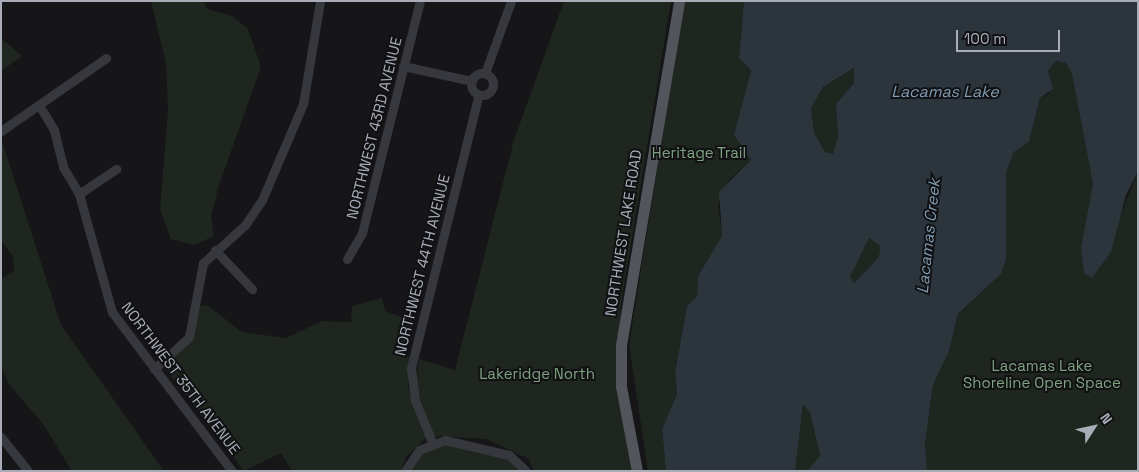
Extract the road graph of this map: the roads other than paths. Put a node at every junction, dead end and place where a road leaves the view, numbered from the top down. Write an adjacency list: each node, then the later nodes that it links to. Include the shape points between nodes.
1 (320, 1): 14 (street, via 299,116 256,210)
2 (420, 1): 6 (street, NORTHWEST 43RD AVENUE)
3 (511, 1): 7 (street, NORTHWEST 44TH AVENUE)
4 (679, 1): 24 (main road, NORTHWEST LAKE ROAD, via 620,346 621,386)
5 (106, 58): 10 (street)
6 (403, 66): 8 (street); 15 (street, NORTHWEST 43RD AVENUE, via 362,233)
7 (485, 73): 8 (street); 9 (street, NORTHWEST 44TH AVENUE, via 492,79 493,88)
8 (472, 81): 9 (street)
9 (479, 94): 19 (street, NORTHWEST 44TH AVENUE, via 411,368 415,400)
10 (39, 105): 11 (street); 13 (street, NORTHWEST 35TH AVENUE, via 54,130 63,167)
11 (1, 131)
12 (116, 169): 13 (street)
13 (79, 194): 17 (street, NORTHWEST 35TH AVENUE, via 109,304)
14 (215, 250): 16 (street); 17 (street, via 198,273 189,338)
15 (347, 259)
16 (252, 289)
17 (154, 369): 21 (street, NORTHWEST 35TH AVENUE)
18 (1, 436): 20 (street)
19 (432, 442): 22 (street, via 415,454); 23 (street, via 458,441 503,452)
20 (28, 470)
21 (232, 471)
22 (405, 471)
23 (526, 471)
24 (638, 471)

